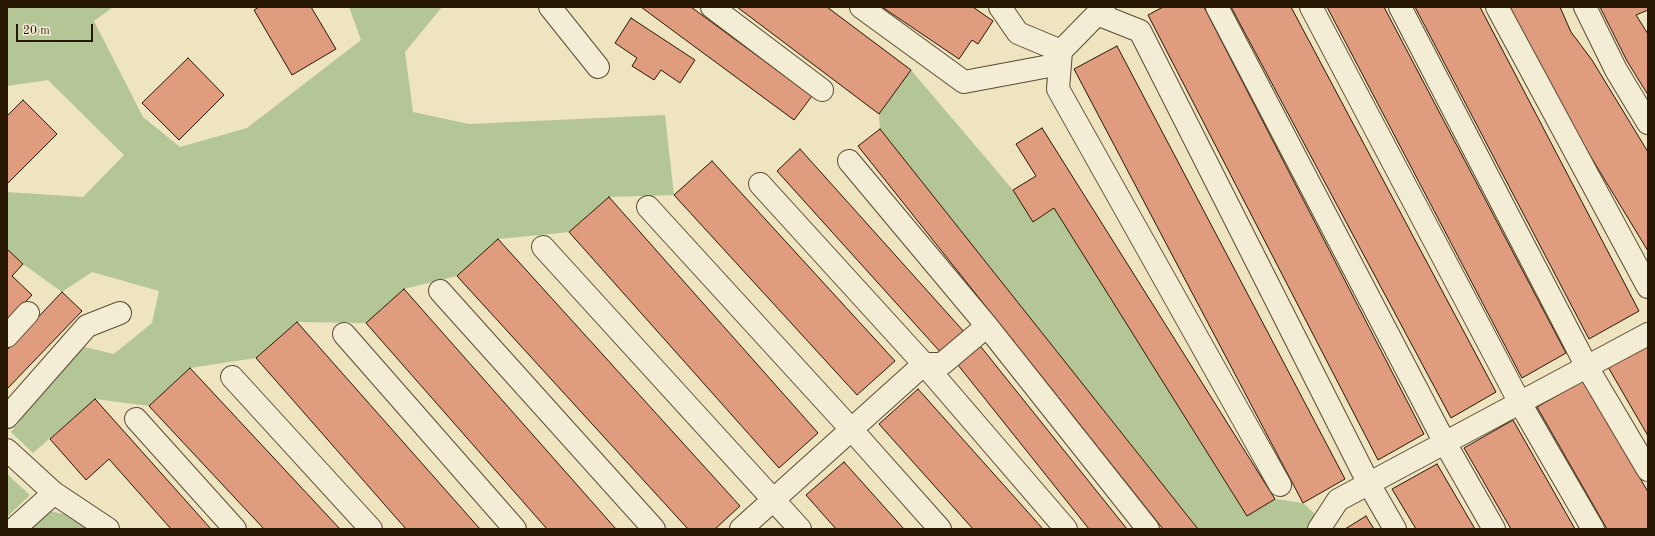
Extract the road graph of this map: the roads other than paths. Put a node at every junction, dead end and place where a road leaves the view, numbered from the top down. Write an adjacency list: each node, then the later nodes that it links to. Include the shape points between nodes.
1 (550, 7): 12 (lane)
2 (712, 7): 13 (lane)
3 (861, 7): 11 (lane, via 964,82)
4 (1000, 7): 11 (lane, via 1018,33)
5 (1218, 7): 34 (lane)
6 (1310, 7): 30 (lane)
7 (1400, 7): 28 (lane)
8 (1497, 7): 19 (lane)
9 (1585, 7): 14 (lane, via 1616,70)
10 (1100, 10): 11 (lane); 37 (lane, via 1140,31)
11 (1061, 57): 38 (lane, via 1058,90)
12 (598, 67)
13 (822, 90)
14 (1648, 123)
15 (849, 161): 23 (lane)
16 (760, 184): 27 (lane)
17 (648, 207): 33 (lane)
18 (543, 247): 40 (lane)
19 (1648, 287)
20 (440, 291): 46 (lane)
21 (28, 313): 26 (lane)
22 (120, 313): 31 (lane, via 87,326)
23 (987, 326): 27 (lane, via 942,364); 51 (lane)
24 (344, 334): 45 (lane)
25 (1648, 334): 28 (lane)
26 (7, 336)
27 (924, 364): 33 (lane); 50 (lane)
28 (1587, 367): 30 (lane); 36 (lane)
29 (232, 377): 44 (lane)
30 (1520, 403): 34 (lane); 55 (lane)
31 (7, 417)
32 (136, 419): 43 (lane)
33 (851, 430): 40 (lane); 49 (lane)
34 (1445, 443): 37 (lane); 54 (lane)
35 (7, 450): 39 (lane)
36 (1648, 470)
37 (1369, 484): 52 (lane, via 1338,500); 53 (lane)
38 (1280, 485)
39 (54, 493): 41 (lane); 42 (lane)
40 (774, 499): 47 (lane); 48 (lane)
41 (14, 529)
42 (108, 529)
43 (235, 529)
44 (371, 529)
45 (515, 529)
46 (654, 529)
47 (740, 529)
48 (800, 529)
49 (940, 529)
50 (1066, 529)
51 (1148, 529)
52 (1319, 529)
53 (1395, 529)
54 (1494, 529)
55 (1593, 529)

